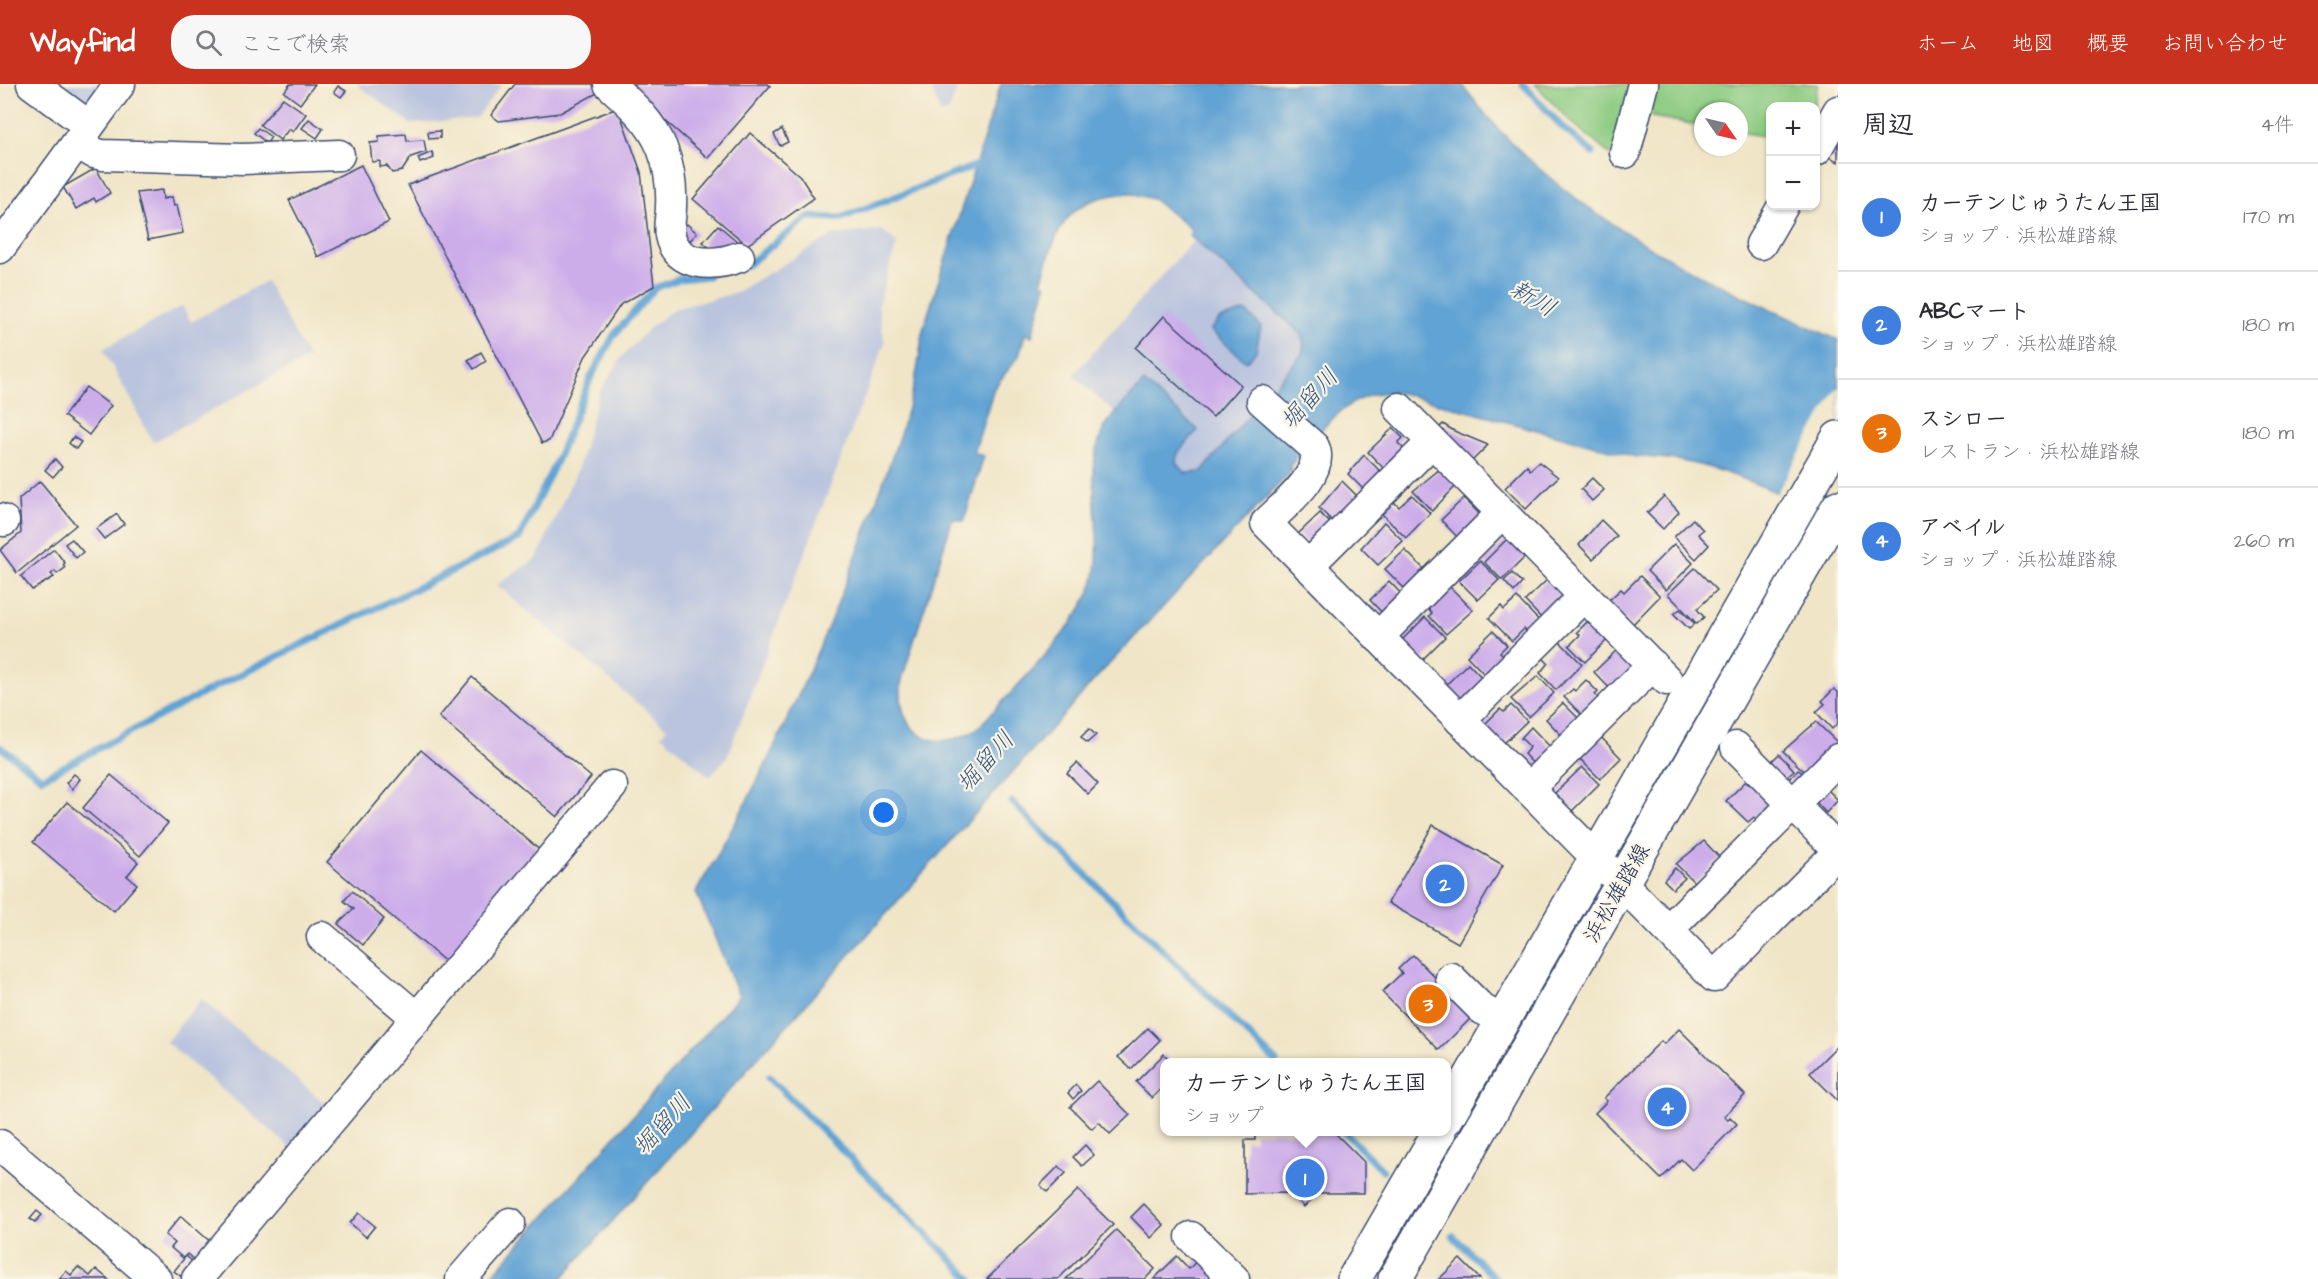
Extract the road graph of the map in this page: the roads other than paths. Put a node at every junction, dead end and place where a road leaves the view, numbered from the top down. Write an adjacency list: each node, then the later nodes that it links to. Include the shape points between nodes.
1 (32, 84): 6 (street)
2 (120, 84): 6 (street)
3 (609, 84): 13 (street, via 642,115 662,149 670,187 669,226 675,249 684,257 706,263)
4 (1643, 84): 8 (street)
5 (1838, 111): 7 (street)
6 (83, 134): 9 (street, via 94,153 102,154 243,159); 12 (street)
7 (1820, 142)
8 (1625, 153)
9 (339, 154)
10 (1781, 210): 11 (street)
11 (1761, 244)
12 (0, 248)
13 (739, 257)
14 (1262, 401): 20 (street, via 1314,447 1318,463 1314,471 1266,523)
15 (1399, 408): 17 (street)
16 (1838, 438): 30 (main road, 浜松雄踏線)
17 (1432, 442): 19 (street); 20 (street)
18 (1838, 507): 31 (main road, 浜松雄踏線)
19 (1502, 513): 21 (street); 22 (street)
20 (1308, 566): 22 (street)
21 (1584, 596): 23 (street); 27 (street, via 1660,672)
22 (1378, 637): 23 (street)
23 (1460, 720): 27 (street)
24 (1736, 747): 28 (street)
25 (1838, 759): 28 (street)
26 (612, 786): 35 (street)
27 (1528, 789): 30 (street)
28 (1792, 804): 29 (street); 32 (street)
29 (1838, 851): 32 (street, via 1714,977)
30 (1596, 858): 31 (street); 36 (main road, 浜松雄踏線)
31 (1622, 884): 32 (street); 47 (main road, 浜松雄踏線)
32 (1668, 930)
33 (322, 937): 35 (street)
34 (1451, 978): 36 (street, via 1482,1009)
35 (417, 1018): 43 (street)
36 (1503, 1021): 37 (main road, 浜松雄踏線)
37 (1451, 1110)
38 (1436, 1136): 46 (main road)
39 (0, 1145): 42 (street)
40 (510, 1223): 44 (street)
41 (1191, 1237): 45 (street)
42 (156, 1279)
43 (197, 1279)
44 (461, 1279)
45 (1234, 1279)
46 (1354, 1279)
47 (1395, 1279)

